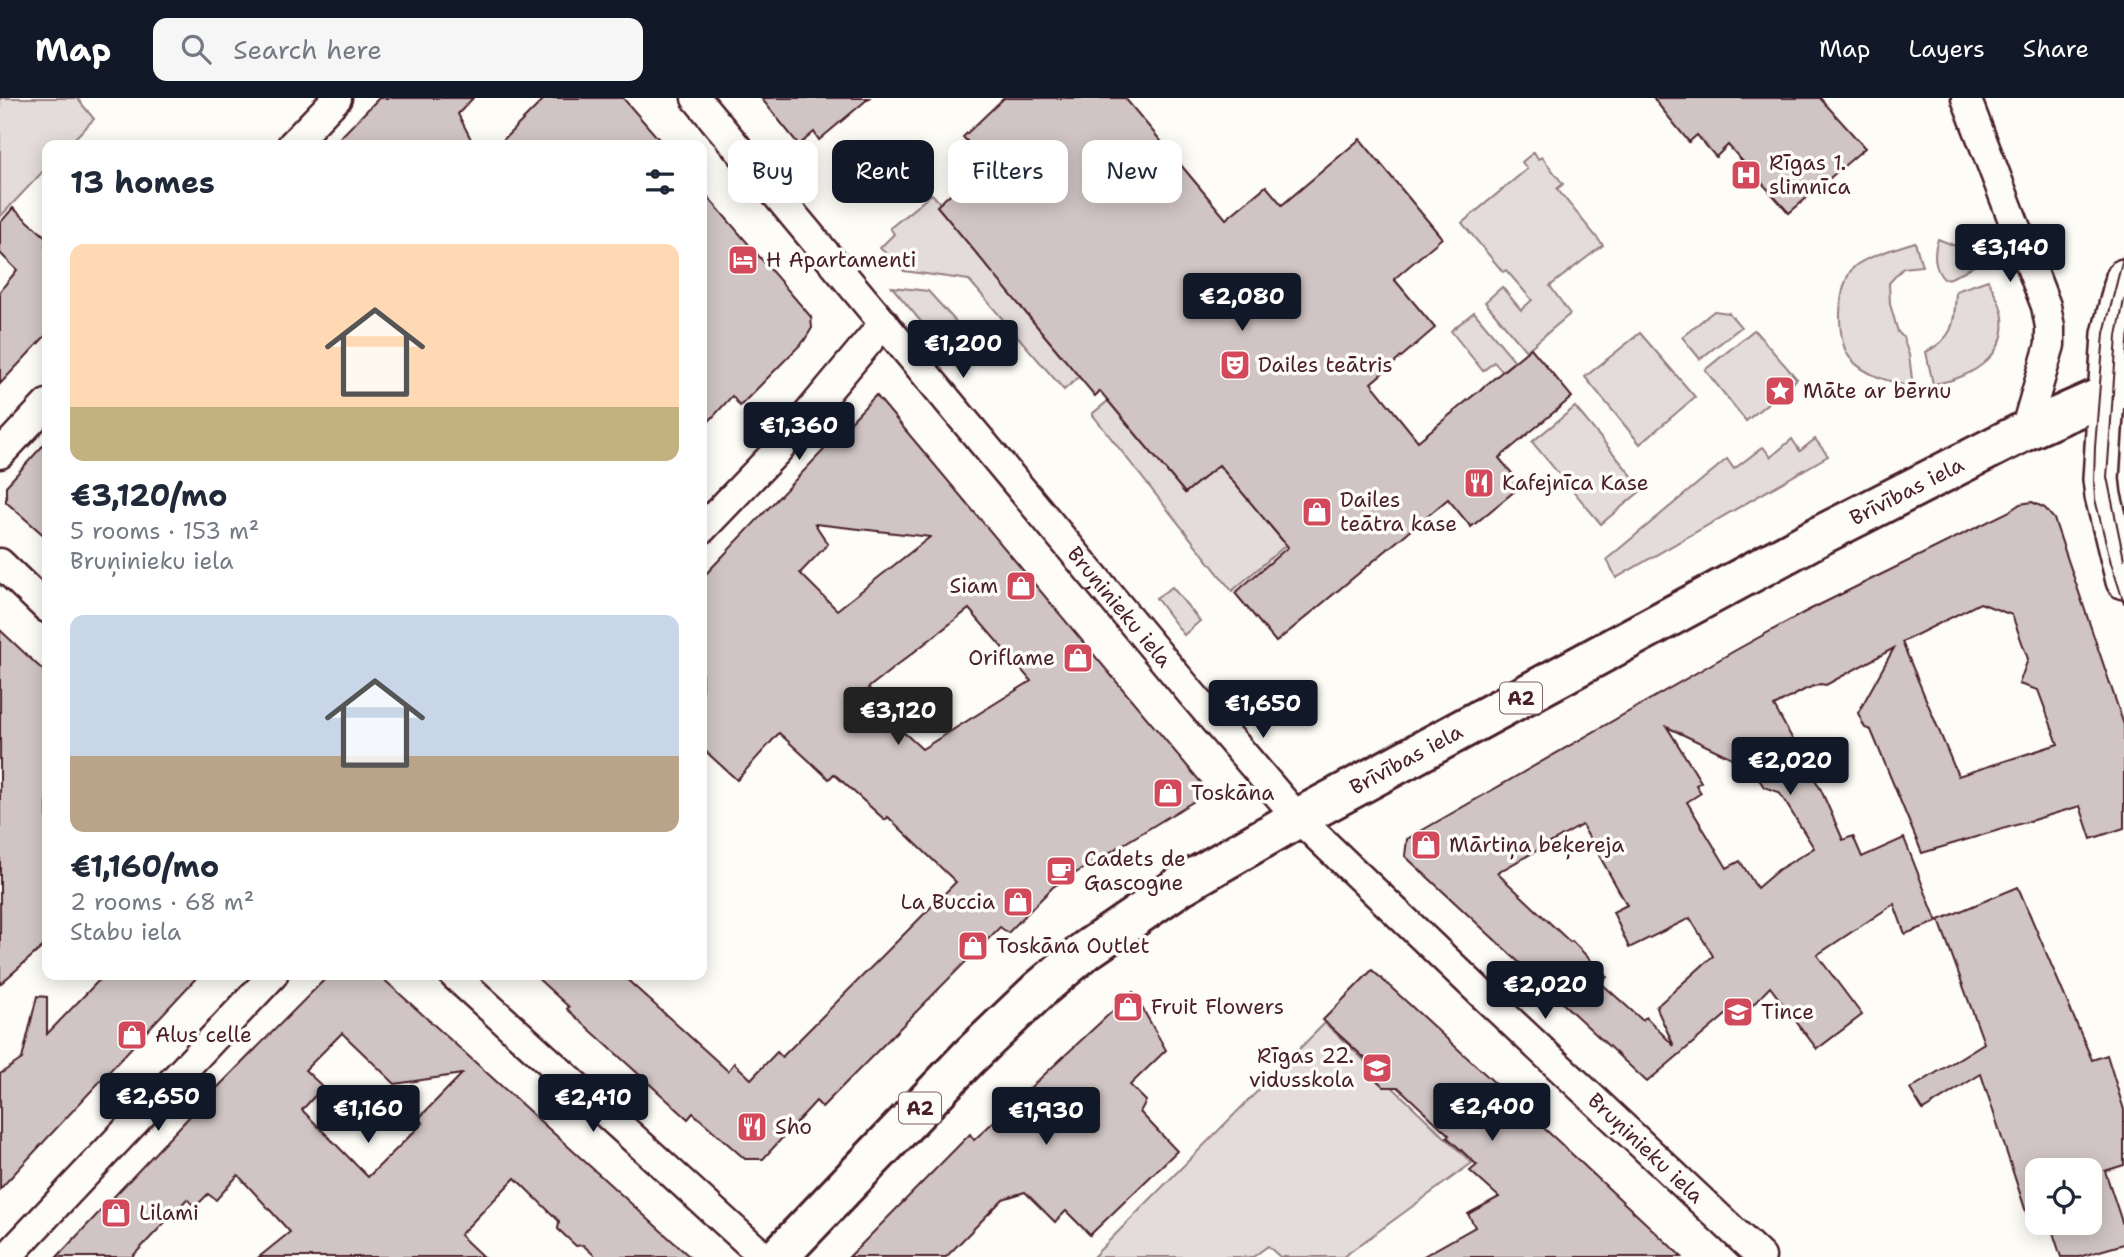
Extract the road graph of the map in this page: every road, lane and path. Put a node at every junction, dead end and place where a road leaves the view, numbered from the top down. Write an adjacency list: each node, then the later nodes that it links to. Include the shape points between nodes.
1 (337, 98): 4 (street)
2 (696, 98): 6 (street, Bruņinieku iela)
3 (1966, 98): 9 (street, via 2050,327 2050,345)
4 (297, 140)
5 (2124, 277): 7 (street, via 2110,334)
6 (884, 323): 11 (street, via 777,451); 15 (street, Bruņinieku iela)
7 (2115, 392): 9 (highway, Brīvības iela / A2); 13 (street, via 2101,480)
8 (42, 409): 10 (street)
9 (2025, 431): 15 (highway, Brīvības iela / A2, via 1819,536)
10 (0, 454)
11 (707, 524)
12 (0, 563): 14 (street)
13 (2124, 581)
14 (42, 603)
15 (1298, 818): 20 (highway, Brīvības iela / A2, via 1180,886 1085,951 969,1057); 21 (street, Bruņinieku iela)
16 (268, 980): 18 (street)
17 (459, 980): 19 (street)
18 (7, 1257)
19 (764, 1257)
20 (778, 1257)
21 (1761, 1257)

